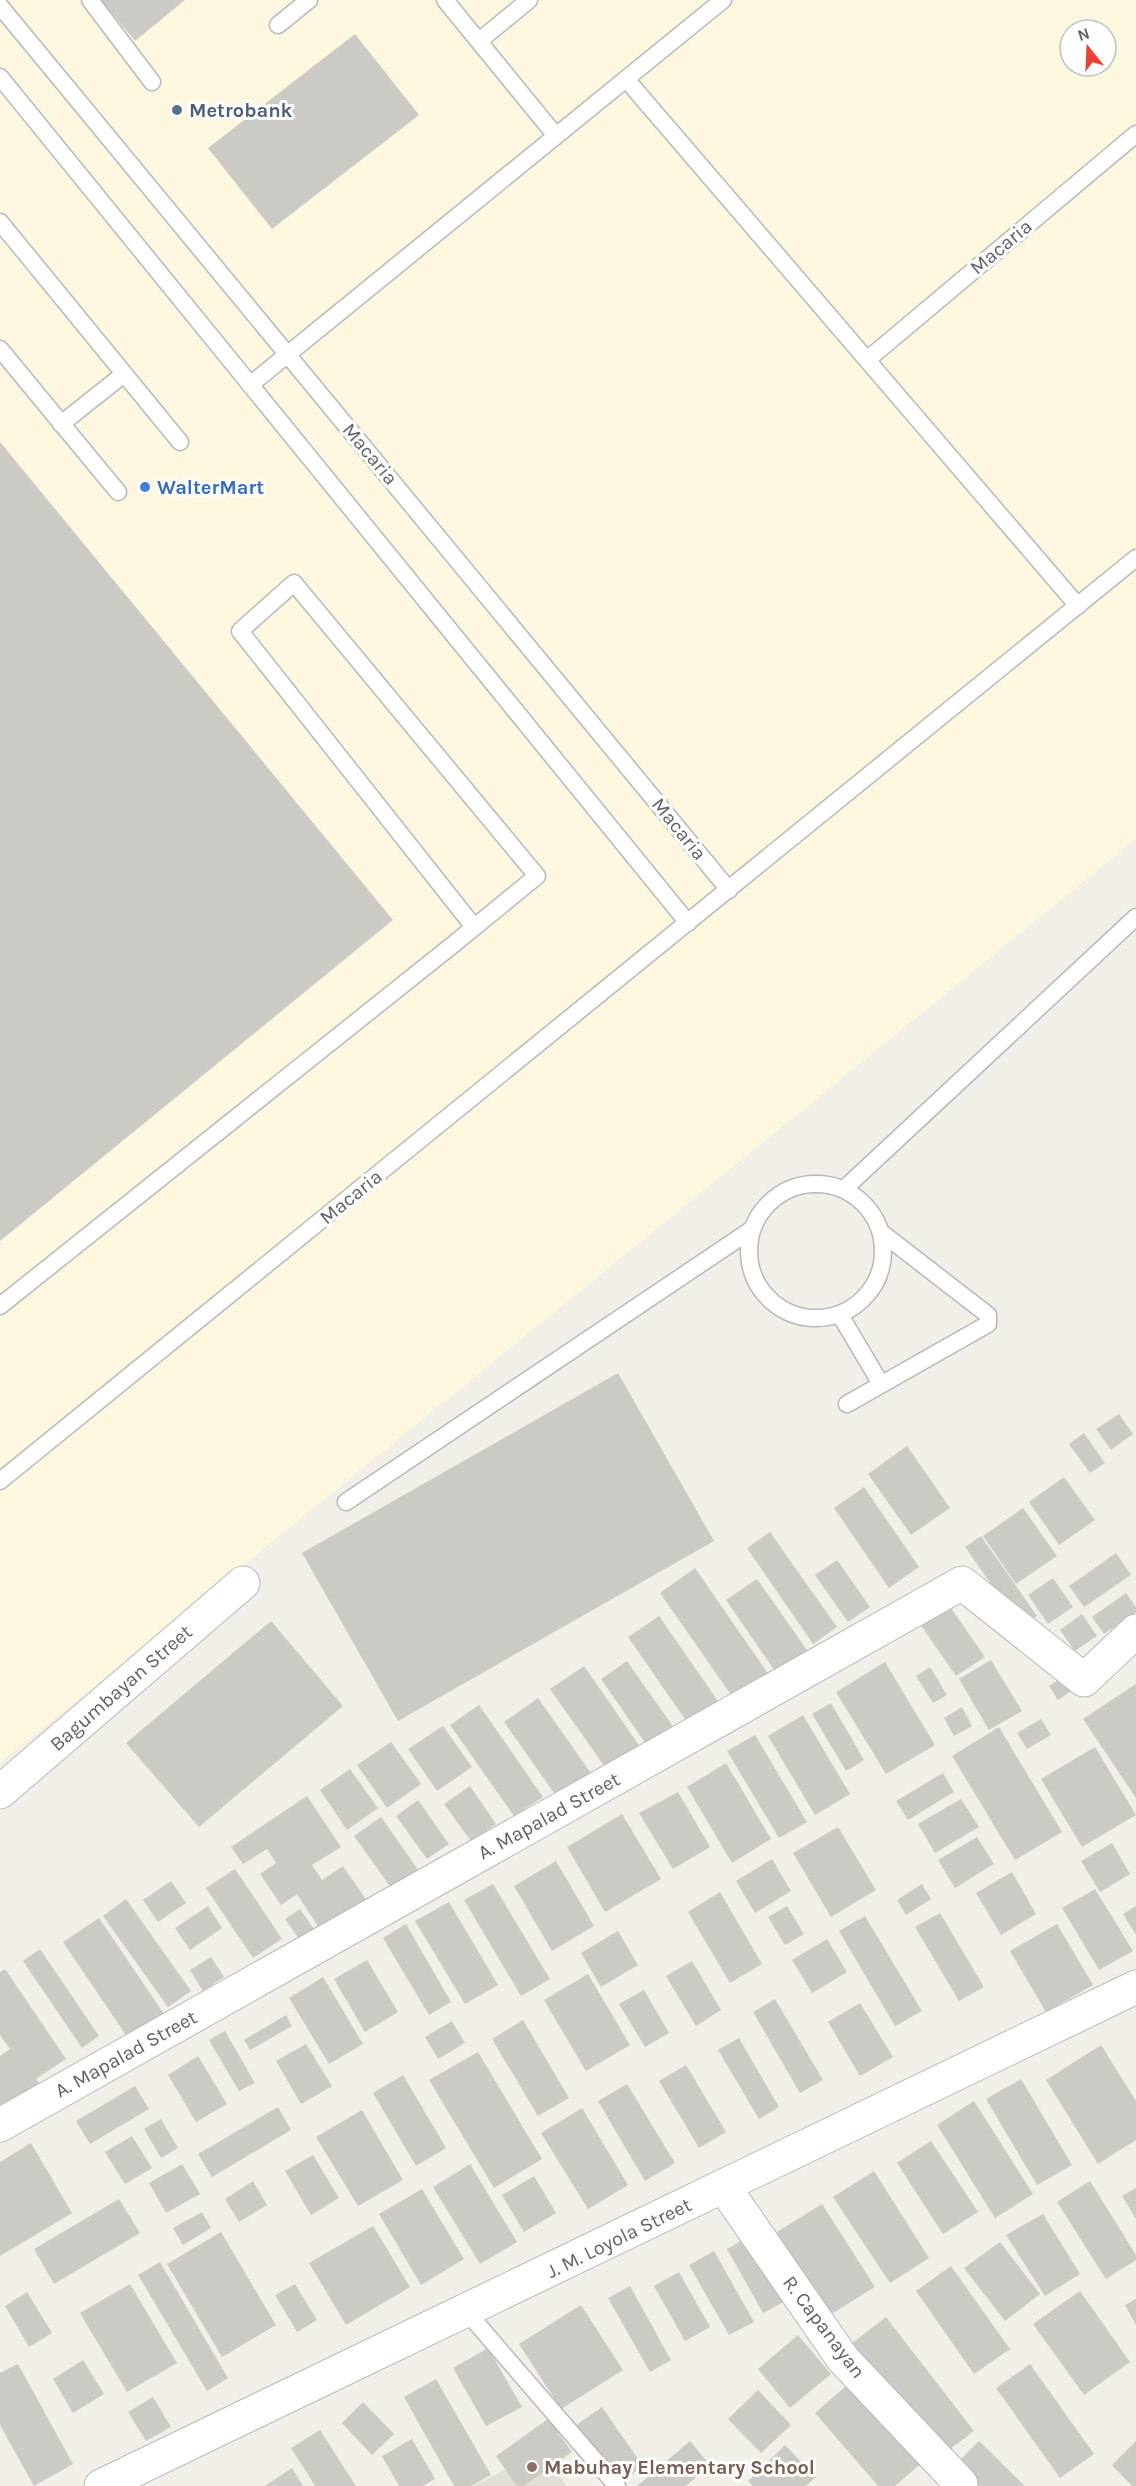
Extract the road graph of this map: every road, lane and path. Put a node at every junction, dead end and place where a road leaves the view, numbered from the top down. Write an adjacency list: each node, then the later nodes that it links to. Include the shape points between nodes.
1 (90, 0): 11 (lane)
2 (309, 0): 7 (lane)
3 (445, 0): 8 (lane)
4 (529, 0): 8 (lane)
5 (723, 0): 10 (lane)
6 (0, 6): 16 (lane, Macaria)
7 (278, 25)
8 (479, 41): 13 (lane)
9 (0, 77): 19 (lane)
10 (626, 79): 13 (lane); 17 (lane)
11 (152, 82)
12 (1136, 134): 17 (lane, Macaria)
13 (556, 136): 16 (lane)
14 (0, 222): 18 (lane)
15 (0, 349): 20 (lane)
16 (288, 355): 19 (lane); 25 (lane, Macaria)
17 (867, 360): 24 (lane)
18 (124, 374): 20 (lane); 21 (lane)
19 (250, 385): 27 (lane)
20 (61, 424): 22 (lane)
21 (180, 442)
22 (118, 492)
23 (1136, 558): 24 (lane, Macaria)
24 (1078, 606): 25 (lane, Macaria)
25 (729, 890): 27 (lane, Macaria)
26 (1136, 917): 29 (lane)
27 (688, 923): 36 (lane, Macaria)
28 (474, 927): 28 (lane, via 537,876 294,584 240,631); 32 (lane)
29 (844, 1189): 30 (lane, via 826,1184 789,1189 772,1198); 31 (lane, via 874,1215)
30 (751, 1230): 33 (lane, via 750,1268 768,1300 801,1317); 37 (lane)
31 (882, 1233): 33 (lane, via 884,1253 871,1291); 34 (lane, via 988,1316 988,1324)
32 (0, 1306)
33 (840, 1315): 34 (lane)
34 (881, 1384): 35 (lane)
35 (847, 1404)
36 (0, 1481)
37 (346, 1502)
38 (243, 1583): 40 (street, Bagumbayan Street)
39 (1136, 1631): 42 (street, A. Mapalad Street, via 1084,1680 962,1583)
40 (0, 1792)
41 (1136, 1987): 43 (street, J. M. Loyola Street)
42 (0, 2125)
43 (724, 2187): 44 (street, J. M. Loyola Street); 45 (street, R. Capanayan, via 843,2359)
44 (466, 2311): 46 (street, J. M. Loyola Street); 47 (lane)
45 (961, 2484)
46 (101, 2486)
47 (617, 2486)

